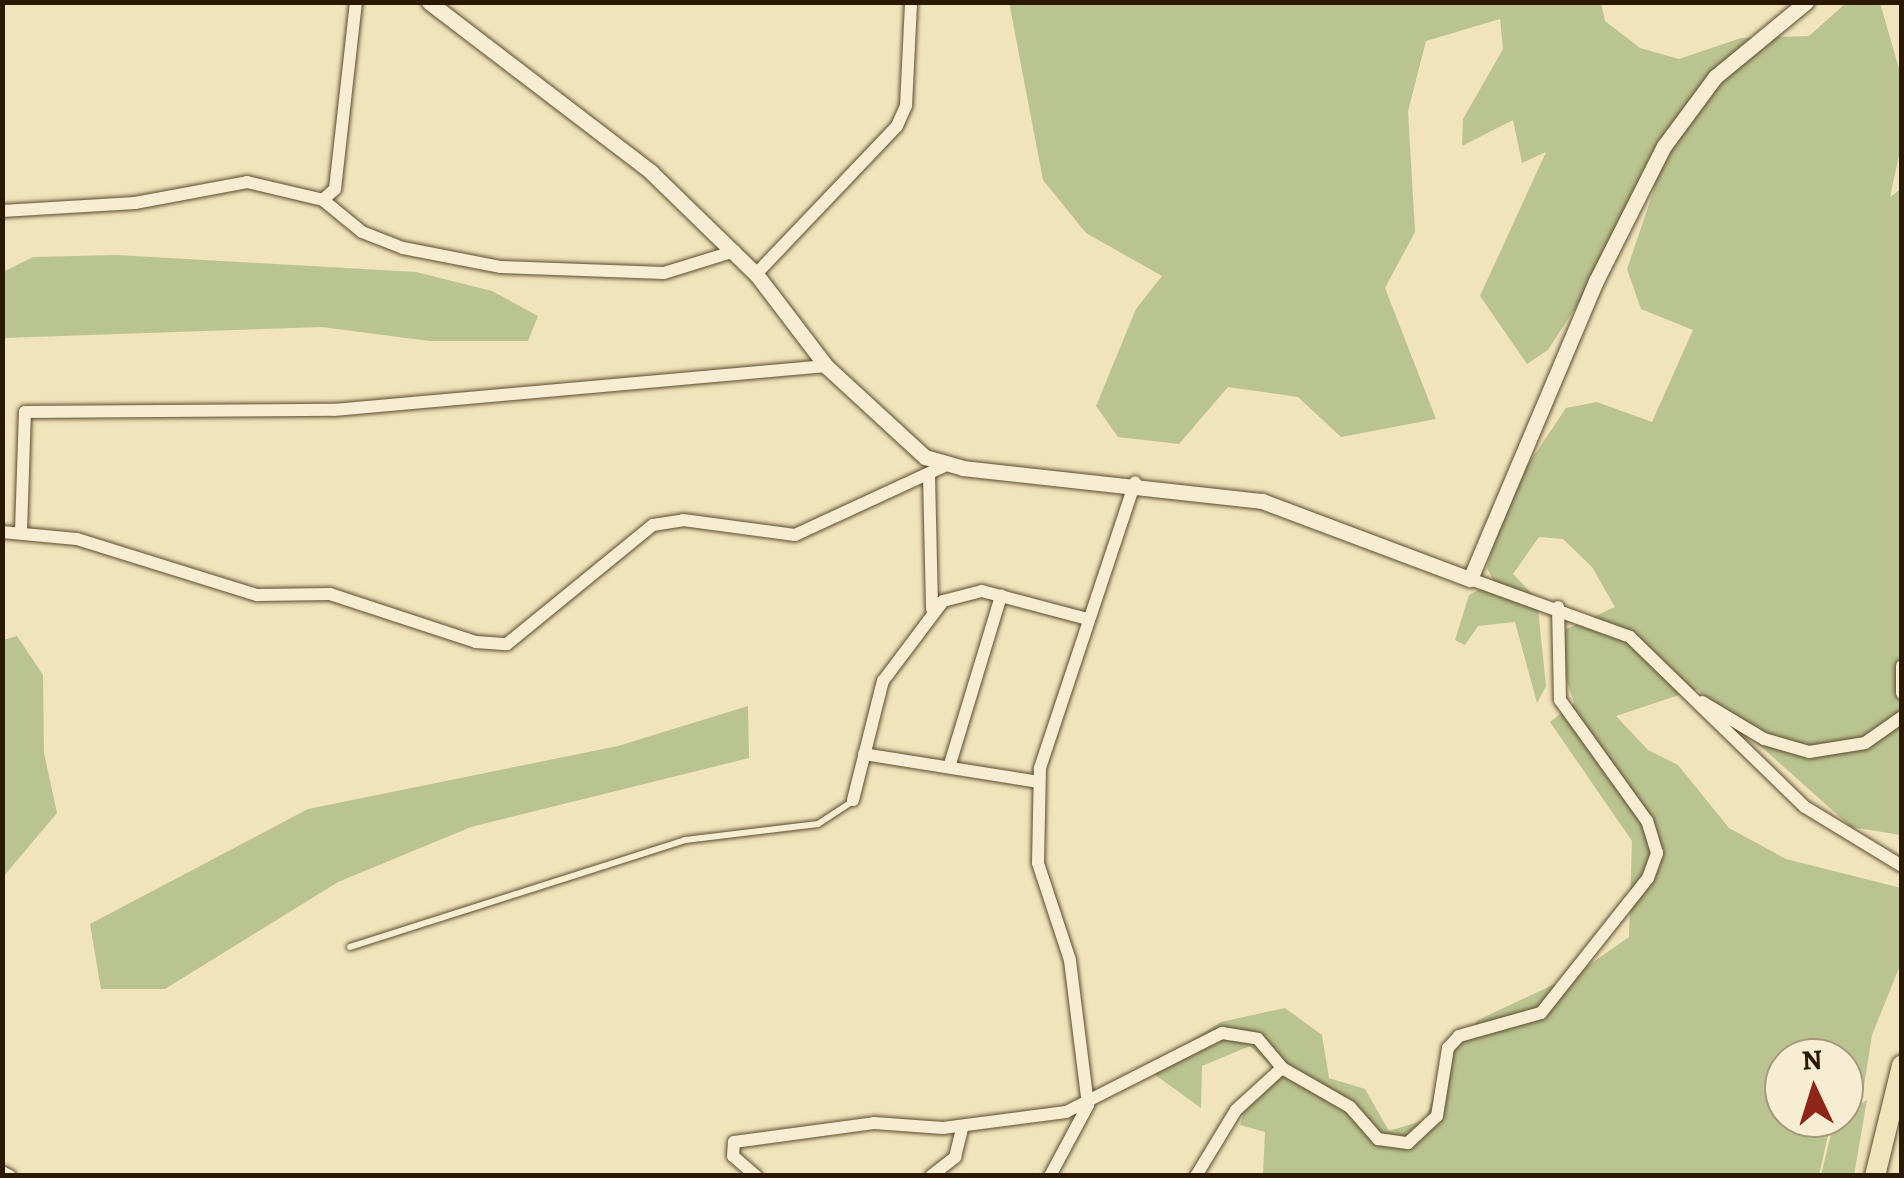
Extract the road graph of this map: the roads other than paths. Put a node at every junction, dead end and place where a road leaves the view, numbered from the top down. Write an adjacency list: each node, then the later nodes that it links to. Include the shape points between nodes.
1 (356, 2): 5 (street, via 335,188)
2 (430, 2): 7 (street, via 601,128)
3 (911, 2): 8 (street, via 906,106 898,126)
4 (1806, 2): 15 (street, via 1715,77 1664,146 1596,282)
5 (323, 200): 6 (street, via 246,182 135,202); 7 (street, via 362,232 403,248 501,267 664,273)
6 (2, 210)
7 (734, 251): 8 (street)
8 (756, 274): 9 (street)
9 (826, 366): 10 (street); 13 (street, via 334,410 26,412)
10 (944, 466): 11 (street); 12 (street)
11 (929, 475): 13 (street, via 795,535 683,520 653,525 521,638 493,646 330,594 257,594 77,538); 18 (street)
12 (1135, 482): 15 (street, via 1282,506); 19 (street)
13 (20, 531): 14 (street)
14 (2, 532)
15 (1470, 579): 17 (street)
16 (1001, 596): 18 (street, via 964,590); 19 (street); 25 (street)
17 (1558, 608): 22 (street, via 1630,637); 31 (street, via 1560,700 1646,820 1657,853 1648,878 1541,1013 1459,1036 1448,1048 1438,1116 1408,1143 1378,1139 1350,1107)
18 (932, 609): 24 (street, via 883,681)
19 (1087, 618): 26 (street)
20 (1902, 666): 21 (street)
21 (1902, 694)
22 (1696, 699): 23 (street, via 1764,739 1809,752 1865,743); 28 (street, via 1805,808)
23 (1902, 717)
24 (864, 754): 25 (street); 27 (street)
25 (950, 764): 26 (street)
26 (1038, 782): 32 (street, via 1038,862 1070,960)
27 (853, 800): 29 (lane, via 818,824 685,840)
28 (1902, 866)
29 (350, 947)
30 (1902, 1065): 40 (main road)
31 (1282, 1068): 32 (street, via 1258,1039 1222,1032); 39 (street, via 1236,1110)
32 (1088, 1105): 33 (street); 38 (street)
33 (963, 1126): 36 (street, via 883,1122 734,1142 733,1156); 37 (street, via 955,1157)
34 (2, 1172): 35 (street)
35 (10, 1176)
36 (756, 1176)
37 (930, 1176)
38 (1050, 1176)
39 (1196, 1176)
40 (1875, 1176)

